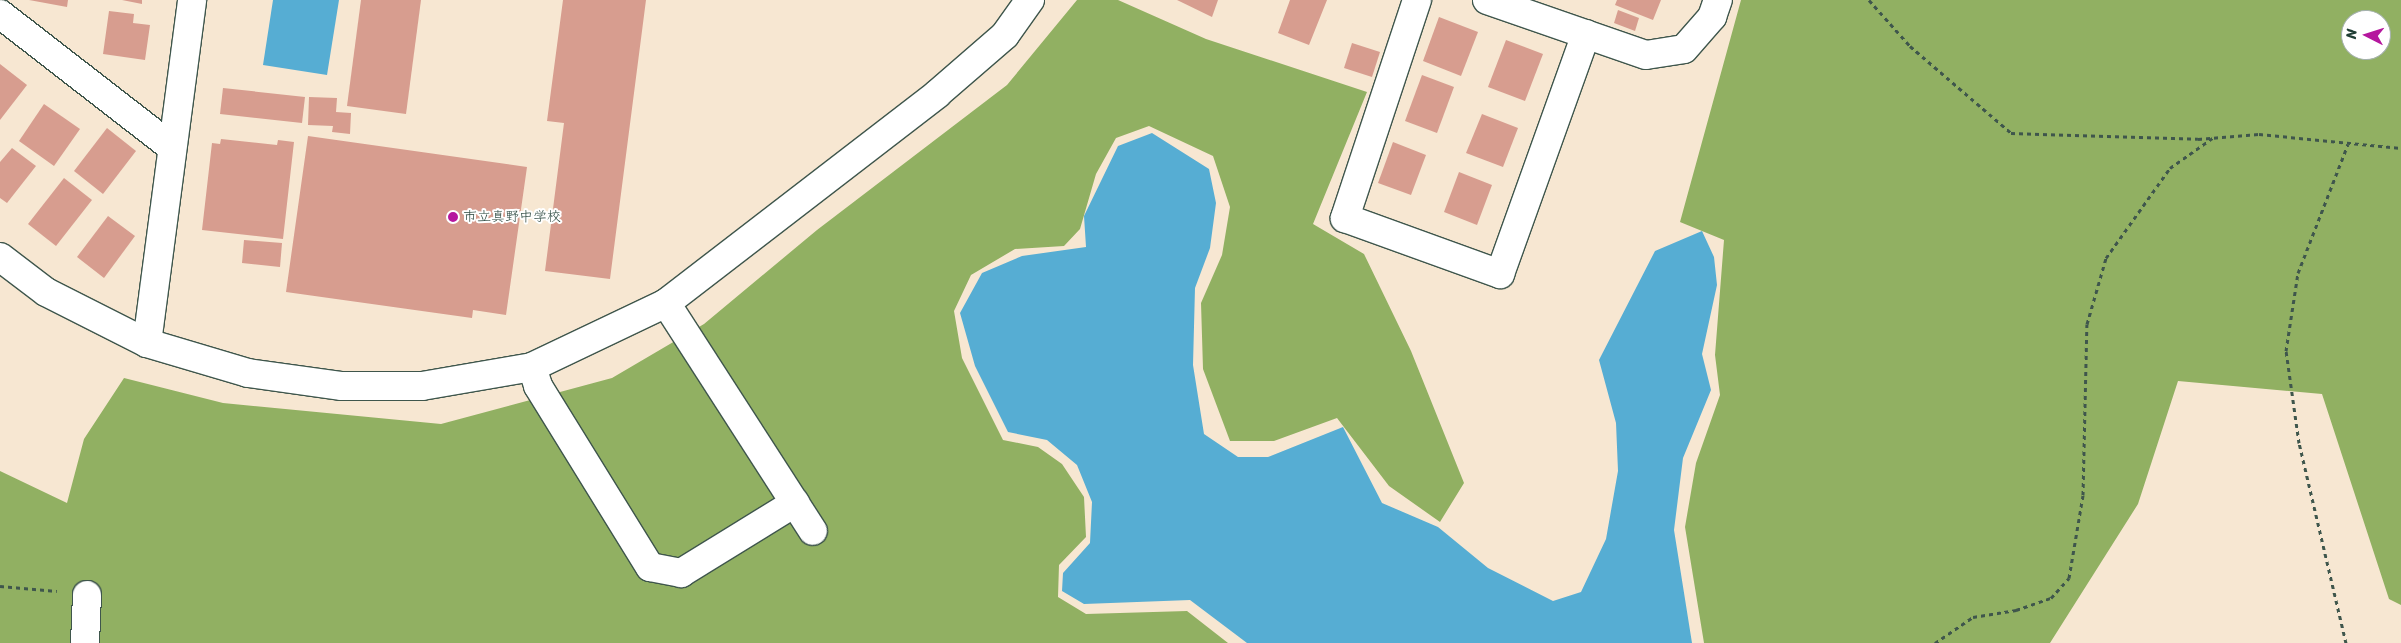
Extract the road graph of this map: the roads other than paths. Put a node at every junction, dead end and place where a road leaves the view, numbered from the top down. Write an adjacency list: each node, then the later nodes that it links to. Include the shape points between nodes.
1 (192, 0): 8 (street)
2 (1030, 0): 10 (street, via 1005,35 937,94)
3 (1417, 0): 7 (street, via 1345,218 1500,274)
4 (1487, 0): 7 (street)
5 (1718, 0): 7 (street, via 1712,17 1684,49 1646,55)
6 (2, 10): 8 (street)
7 (1586, 34)
8 (170, 146): 11 (street)
9 (0, 257): 11 (street, via 46,292)
10 (666, 303): 12 (street); 13 (street)
11 (147, 343): 12 (street, via 248,373 342,386 422,386)
12 (532, 367): 13 (street, via 538,386 650,567 681,573)
13 (795, 503): 14 (street)
14 (813, 532)
15 (87, 595): 16 (street)
16 (85, 643)

